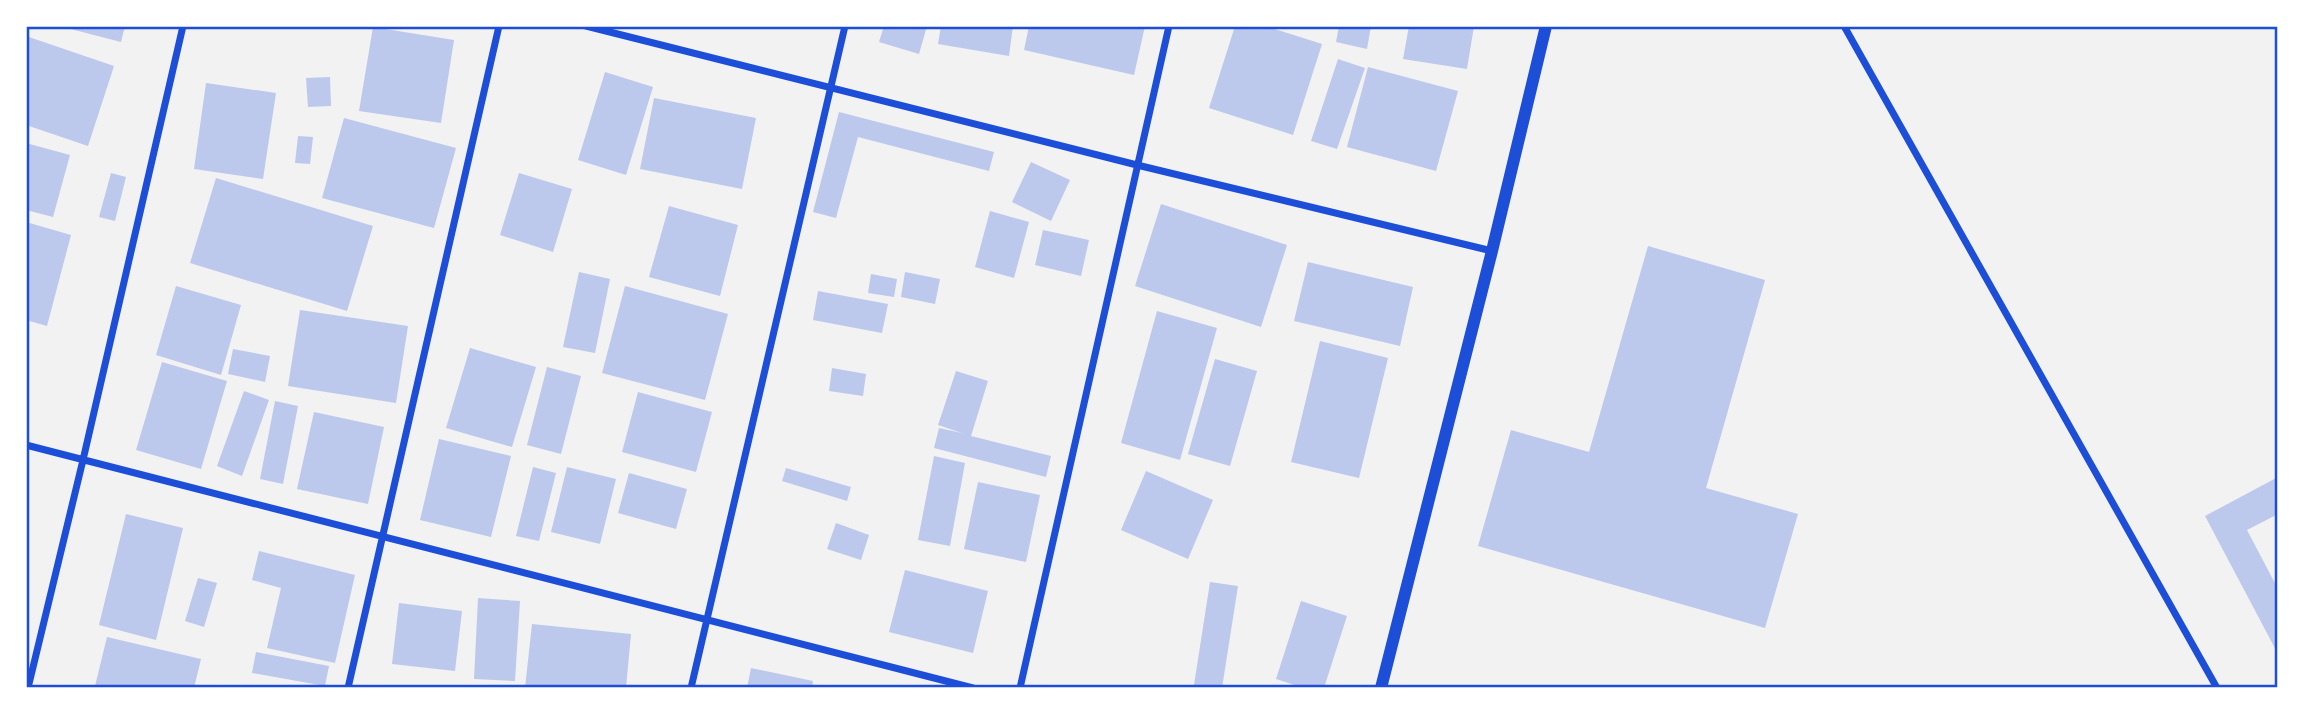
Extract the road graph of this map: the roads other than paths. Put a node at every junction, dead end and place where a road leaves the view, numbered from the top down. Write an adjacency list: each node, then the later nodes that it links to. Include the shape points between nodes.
1 (183, 26): 12 (street)
2 (499, 26): 13 (street)
3 (586, 26): 8 (street)
4 (845, 26): 8 (street)
5 (1169, 26): 9 (street)
6 (1546, 26): 10 (street)
7 (1844, 26): 21 (street)
8 (831, 87): 9 (street); 14 (street)
9 (1137, 165): 10 (street); 19 (street)
10 (1492, 251): 20 (street)
11 (26, 445): 12 (street)
12 (83, 460): 13 (street); 15 (street)
13 (383, 536): 14 (street); 16 (street)
14 (707, 620): 17 (street); 18 (street)
15 (28, 688)
16 (348, 688)
17 (691, 688)
18 (973, 688)
19 (1020, 688)
20 (1381, 688)
21 (2217, 688)

